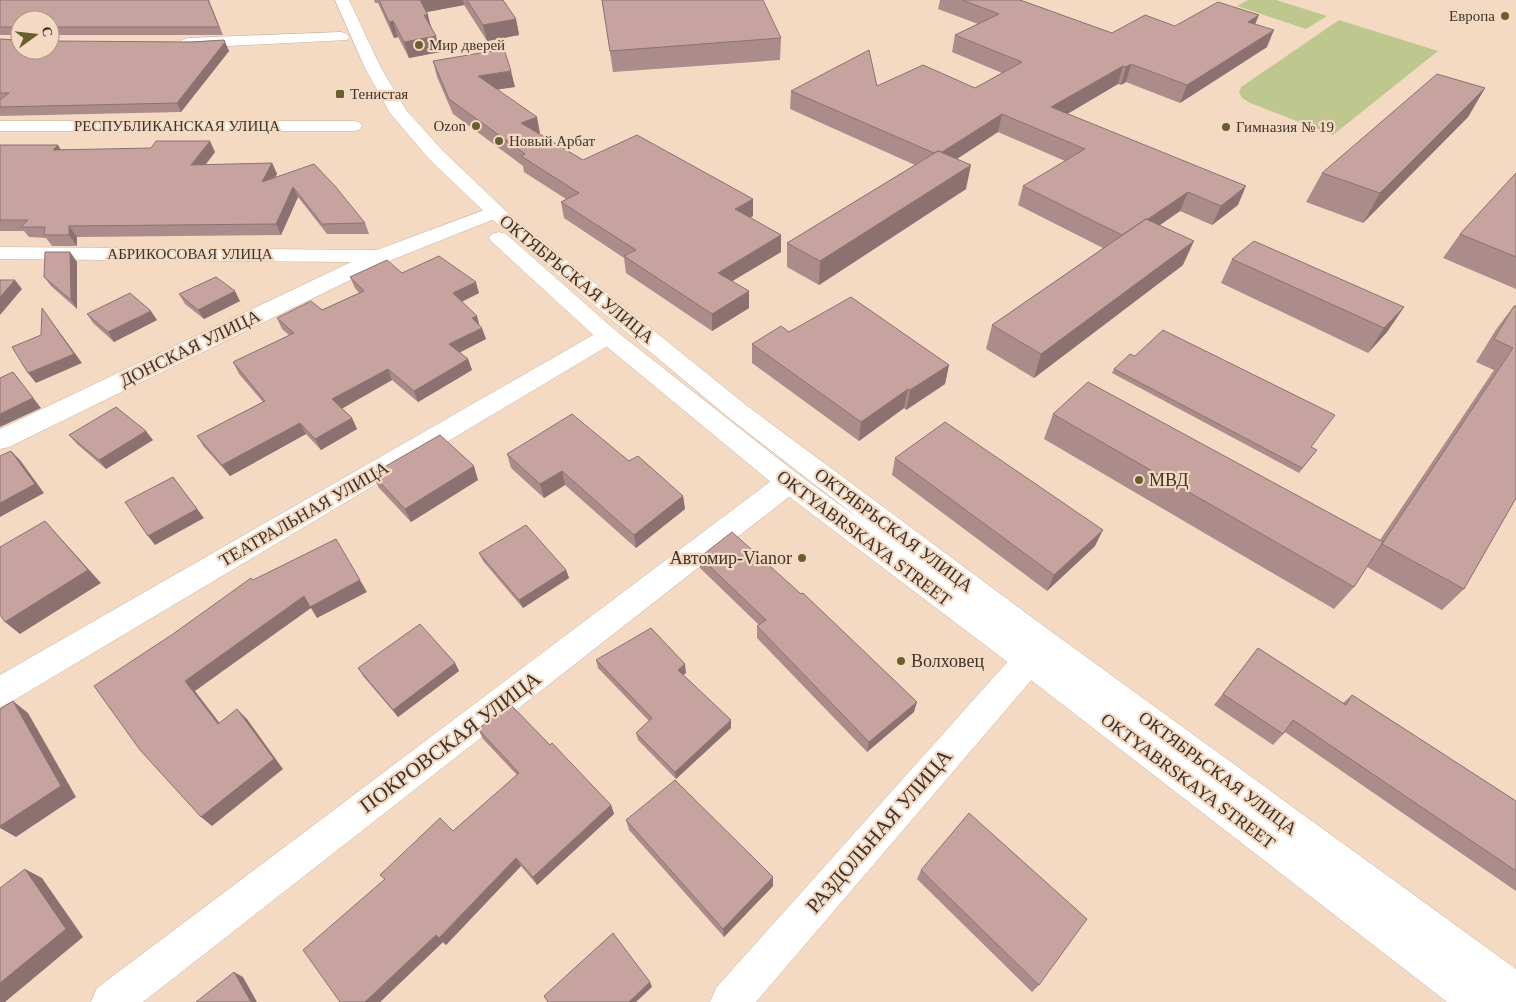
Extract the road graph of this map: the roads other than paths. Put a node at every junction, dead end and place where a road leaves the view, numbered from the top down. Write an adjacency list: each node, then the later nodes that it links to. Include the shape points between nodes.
1 (326, 0): 2 (main road, OKTYABRSKAYA STREET)
2 (338, 19): 3 (main road, via 284,41); 6 (main road, ОКТЯБРЬСКАЯ УЛИЦА, via 373,68 398,112); 6 (main road, OKTYABRSKAYA STREET, via 390,128)
3 (177, 43)
4 (0, 126): 5 (main road, РЕСПУБЛИКАНСКАЯ УЛИЦА)
5 (353, 126)
6 (487, 216): 8 (main road, ДОНСКАЯ УЛИЦА); 9 (main road, OKTYABRSKAYA STREET); 14 (main road, ОКТЯБРЬСКАЯ УЛИЦА, via 1042,642)
7 (0, 253): 8 (main road, АБРИКОСОВАЯ УЛИЦА)
8 (381, 256): 10 (main road, ДОНСКАЯ УЛИЦА)
9 (608, 336): 11 (main road, OKTYABRSKAYA STREET); 13 (main road, ТЕАТРАЛЬНАЯ УЛИЦА)
10 (0, 440)
11 (789, 482): 12 (main road, OKTYABRSKAYA STREET); 15 (main road, ПОКРОВСКАЯ УЛИЦА)
12 (1029, 660): 16 (main road, РАЗДОЛЬНАЯ УЛИЦА); 17 (main road, OKTYABRSKAYA STREET)
13 (0, 692)
14 (1516, 994)
15 (111, 1002)
16 (730, 1002)
17 (1480, 1002)

